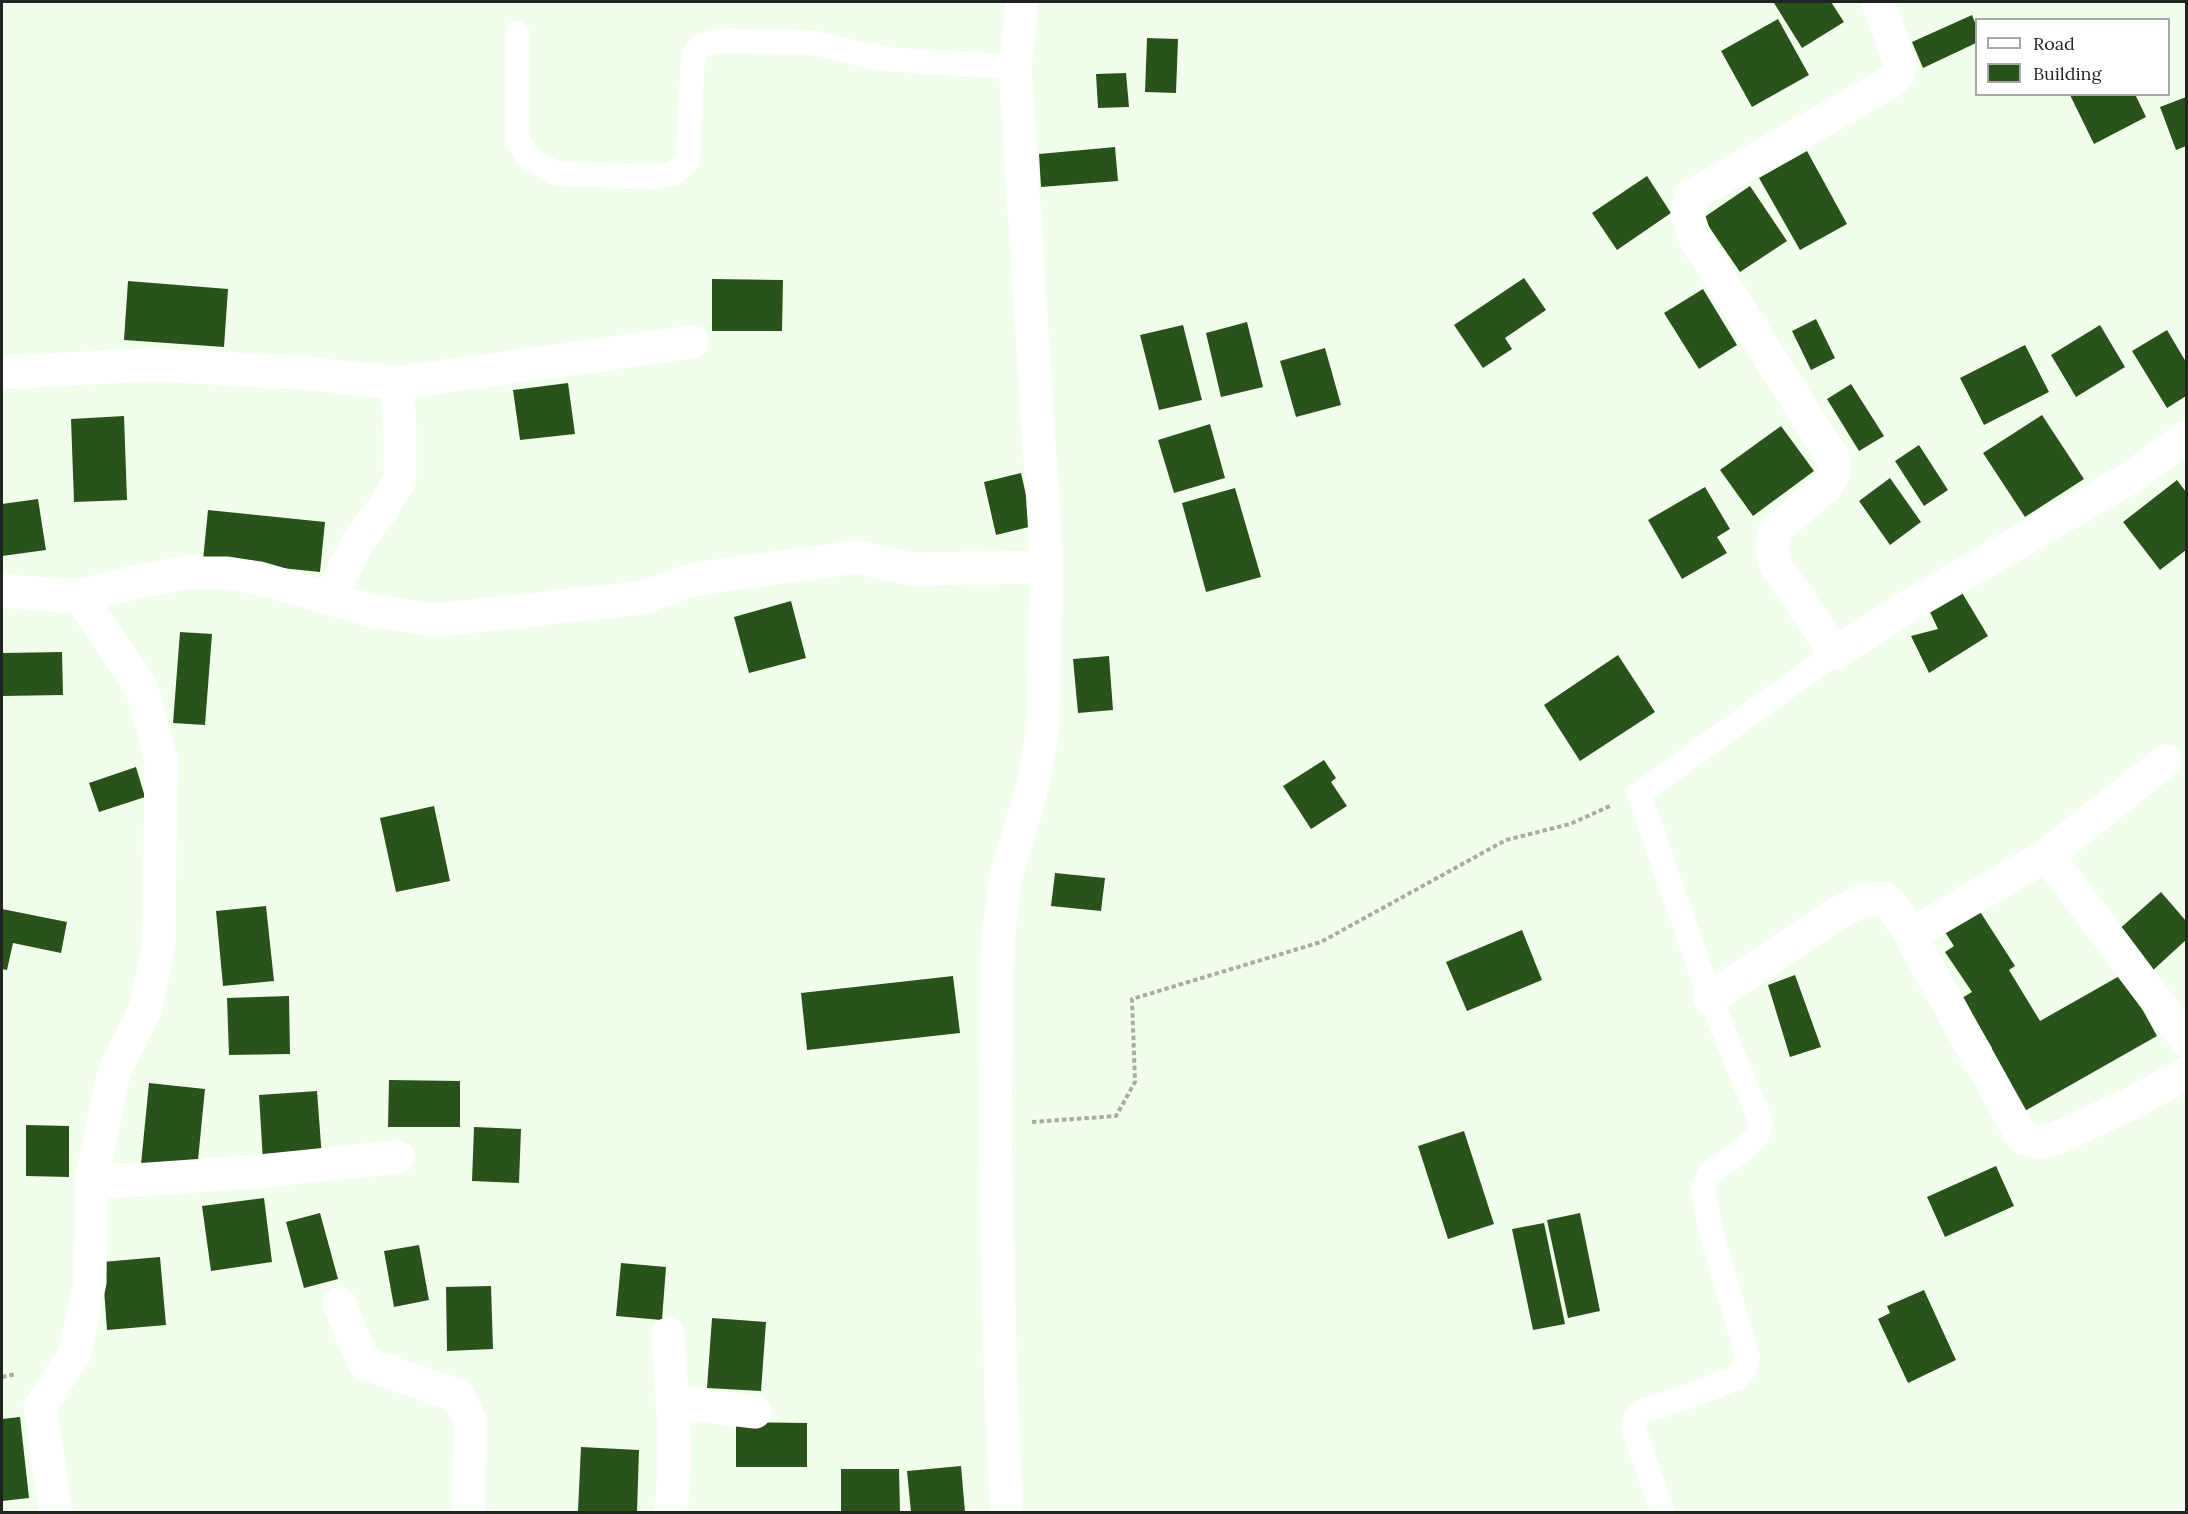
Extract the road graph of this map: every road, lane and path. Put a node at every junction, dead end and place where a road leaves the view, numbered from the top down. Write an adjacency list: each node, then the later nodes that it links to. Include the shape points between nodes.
1 (1022, 2): 4 (street)
2 (1878, 2): 13 (street, via 1900,62 1898,75 1691,196 1687,213 1696,240 1834,460 1834,473 1827,486 1775,530 1772,548 1776,567)
3 (517, 33): 4 (lane, via 517,138 527,157 555,173 655,177 675,173 688,160 693,56 700,46 717,41 814,43 883,59)
4 (1015, 66): 9 (street)
5 (692, 342): 7 (street)
6 (2, 372): 7 (street, via 154,364)
7 (397, 383): 12 (street, via 400,479 359,540)
8 (2187, 437): 13 (street, via 2130,478)
9 (1047, 567): 12 (street, via 912,568 856,557 695,579 640,598 436,620 373,611); 21 (street, via 1042,736 1033,785 1005,880 998,940)
10 (2, 591): 11 (street)
11 (79, 596): 12 (street, via 185,573 227,573); 23 (street, via 141,686 162,758 159,945 145,1010 114,1072)
12 (329, 598)
13 (1835, 653): 15 (lane)
14 (2166, 761): 16 (street)
15 (1639, 794): 18 (lane); 21 (path, via 1570,824 1506,840 1321,942 1132,999 1136,1082 1116,1116)
16 (2047, 855): 17 (street); 19 (street)
17 (1910, 935): 18 (street, via 1885,899 1866,900 1841,911); 20 (street, via 2022,1137 2040,1143 2054,1139)
18 (1710, 998): 32 (lane, via 1761,1123 1757,1136 1710,1172 1703,1189 1711,1232 1748,1358 1737,1378 1641,1412 1635,1419 1634,1431)
19 (2187, 1040)
20 (2187, 1073)
21 (995, 1124): 31 (street)
22 (398, 1157): 23 (street)
23 (91, 1183): 28 (street, via 90,1282 75,1353 40,1407)
24 (339, 1304): 29 (street, via 364,1362 458,1396 471,1422)
25 (668, 1334): 26 (street)
26 (672, 1402): 27 (street); 30 (street, via 674,1484)
27 (755, 1412)
28 (56, 1512)
29 (468, 1512)
30 (670, 1512)
31 (1007, 1512)
32 (1663, 1512)

